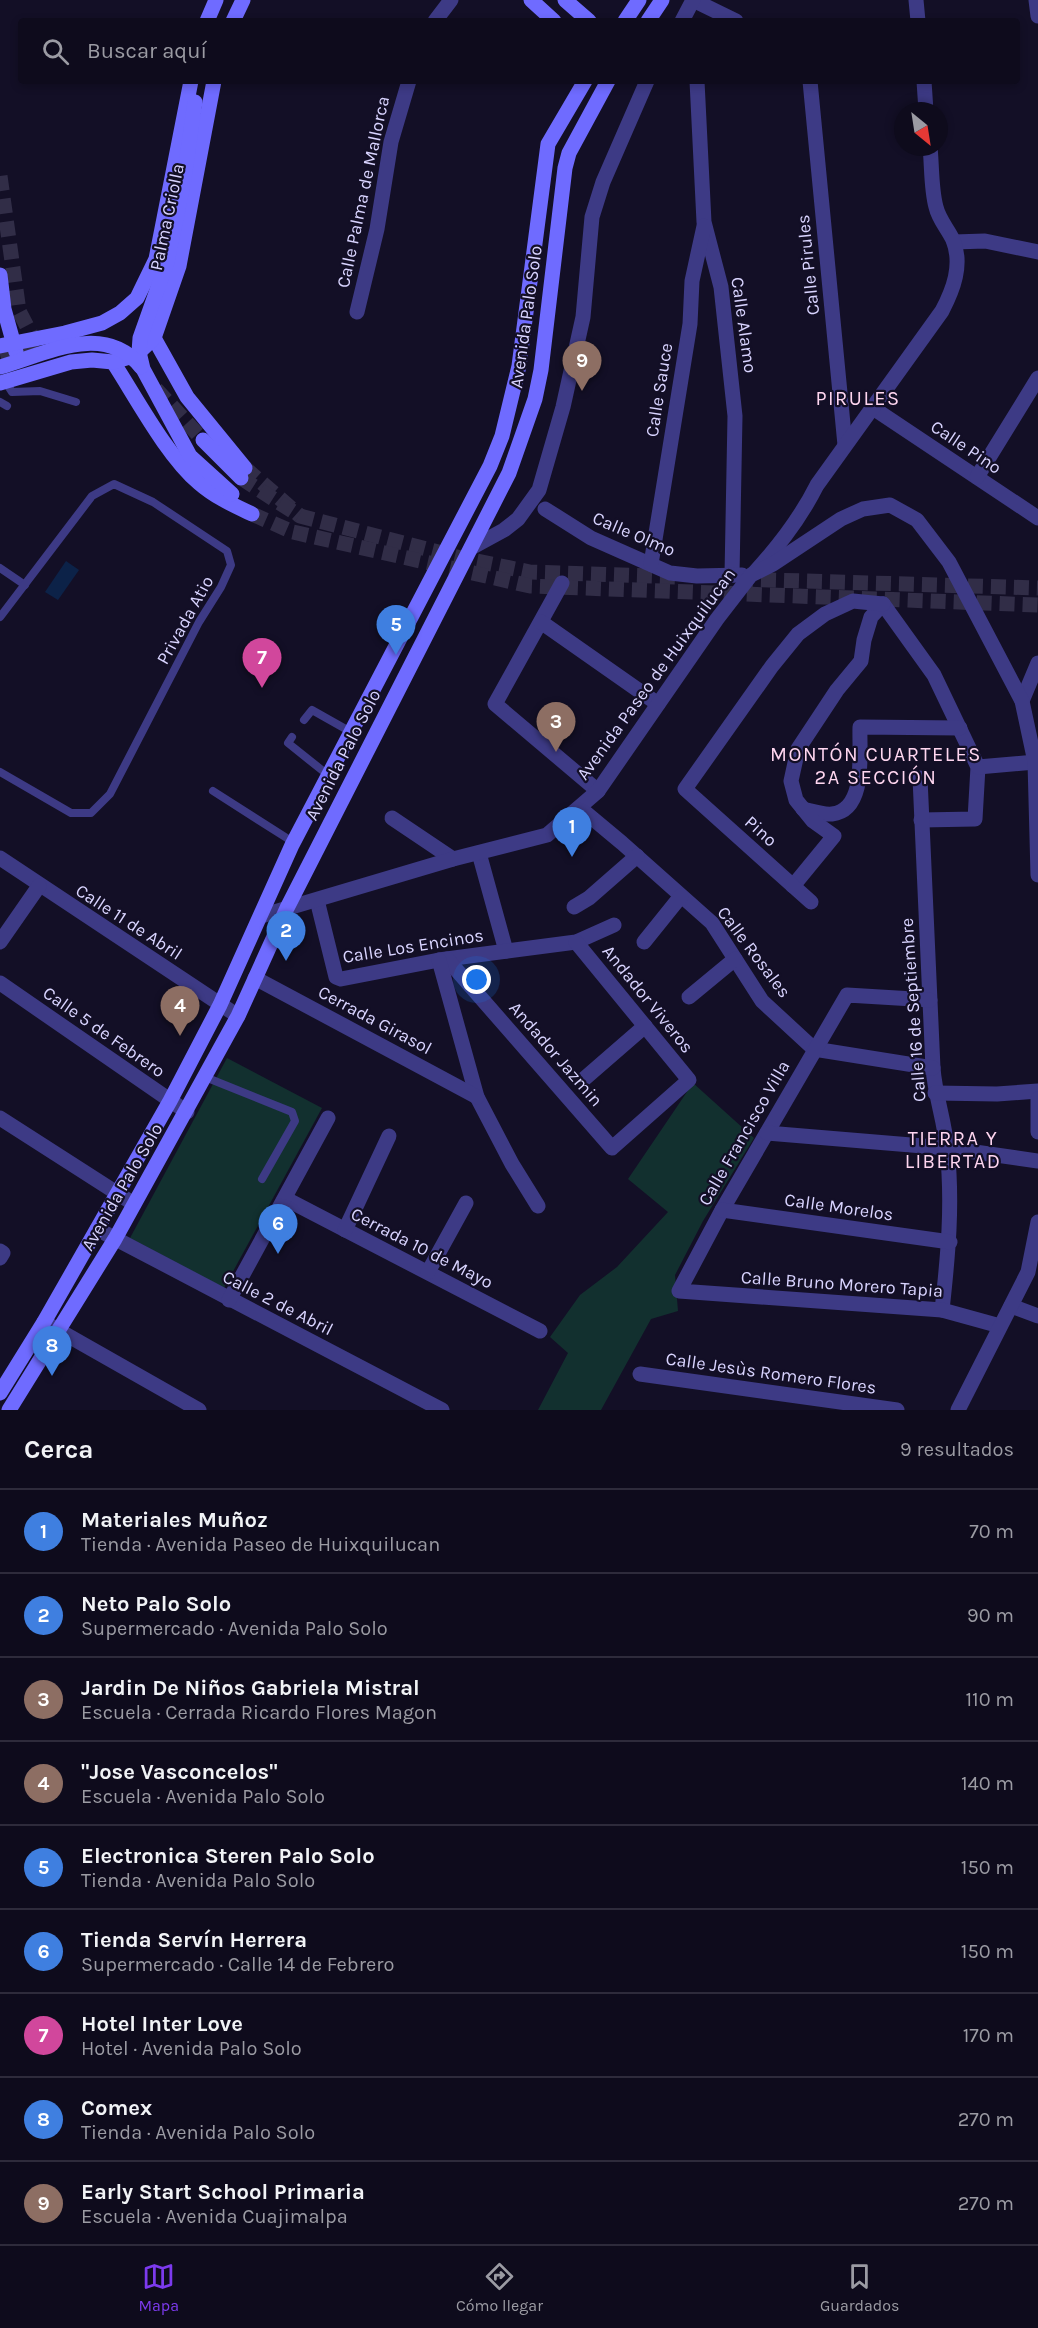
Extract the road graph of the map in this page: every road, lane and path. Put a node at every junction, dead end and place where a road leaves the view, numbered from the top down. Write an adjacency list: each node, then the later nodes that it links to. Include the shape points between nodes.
1 (216, 0): 12 (main road)
2 (243, 0): 13 (main road)
3 (451, 0): 14 (street)
4 (531, 0): 15 (main road)
5 (565, 0): 16 (main road)
6 (639, 0): 17 (main road)
7 (662, 0): 18 (main road)
8 (693, 0): 19 (street); 20 (street); 21 (street)
9 (916, 0): 22 (street)
10 (1036, 0): 11 (street)
11 (1038, 16)
12 (208, 18)
13 (234, 18)
14 (437, 18)
15 (551, 18)
16 (586, 18)
17 (627, 18)
18 (650, 18)
19 (684, 18)
20 (694, 18)
21 (730, 18)
22 (918, 18)
23 (191, 84): 36 (main road, Palma Criolla)
24 (192, 84): 48 (main road, bridge, via 195,102 183,185 167,262 140,339)
25 (213, 84): 38 (main road, Palma Criolla)
26 (408, 84): 44 (street, Calle Palma de Mallorca, via 391,142 377,229)
27 (583, 84): 41 (main road, Avenida Palo Solo, via 548,144)
28 (606, 84): 42 (main road, Avenida Palo Solo, via 569,153 565,168)
29 (646, 84): 59 (street, via 592,217 583,317 539,490 518,519)
30 (697, 84): 35 (street, Calle Alamo)
31 (810, 84): 55 (street, Calle Pirules)
32 (924, 84): 33 (street)
33 (925, 102)
34 (931, 156): 37 (street, via 935,206)
35 (704, 222): 60 (street, Calle Sauce); 62 (street, Calle Alamo, via 721,287 735,416)
36 (159, 241): 38 (main road, via 164,234 174,233); 46 (main road, Palma Criolla, via 156,260 142,288 120,313 102,323)
37 (954, 242): 39 (street, via 985,241); 53 (street, via 954,289)
38 (183, 243): 45 (main road, Palma Criolla, via 179,267)
39 (1038, 252)
40 (0, 275): 43 (main road)
41 (527, 304): 42 (main road); 70 (main road, Avenida Palo Solo, via 519,366 496,452)
42 (549, 306): 59 (main road, Avenida Palo Solo, via 537,389 523,436)
43 (4, 309): 46 (main road); 46 (main road, via 18,328)
44 (357, 312)
45 (154, 338): 47 (main road, via 136,355); 54 (main road, via 187,397 243,473)
46 (20, 341): 49 (main road)
47 (113, 362): 48 (main road, bridge, via 180,465 224,501 252,514 190,456); 49 (main road, via 72,362)
48 (143, 369): 50 (main road, bridge, via 123,349 83,342)
49 (28, 374): 50 (main road)
50 (2, 377): 52 (lane, via 12,392 40,391)
51 (1038, 378): 56 (street)
52 (76, 402)
53 (873, 408): 55 (street); 56 (street, Calle Pino)
54 (203, 440)
55 (845, 445): 63 (street, via 807,504)
56 (977, 477): 58 (street, Calle Pino)
57 (545, 509): 60 (street, Calle Olmo, via 585,535)
58 (1038, 518)
59 (471, 548): 71 (main road, Avenida Palo Solo)
60 (651, 564): 62 (street, Calle Olmo, via 670,573)
61 (1, 571): 65 (lane)
62 (732, 575): 63 (street, Calle Olmo)
63 (752, 575): 72 (street, Avenida Paseo de Huixquilucan, via 841,519 862,509 890,505 918,520 948,562); 73 (street, Avenida Paseo de Huixquilucan)
64 (562, 584): 68 (street)
65 (25, 585): 67 (lane, Privada Atio); 80 (lane, Privada Atio, via 92,496 114,484 153,502 227,551 231,565 110,795 91,813 71,813)
66 (883, 604): 75 (street, via 934,675); 86 (street, via 871,617 861,660 798,749 791,781); 96 (street, Pino, via 853,601 825,614 798,634 685,789)
67 (0, 616)
68 (541, 622): 73 (street); 84 (street, via 495,704)
69 (1038, 663): 72 (street)
70 (377, 682): 71 (main road); 76 (main road, Avenida Palo Solo)
71 (397, 693): 101 (main road, Avenida Palo Solo)
72 (1022, 701): 78 (street, Avenida Paseo de Huixquilucan)
73 (658, 704): 84 (street, Avenida Paseo de Huixquilucan)
74 (304, 720): 76 (lane, via 312,710)
75 (960, 728): 79 (street); 86 (street, via 860,727 858,788 853,802 830,814)
76 (351, 732): 81 (main road, Avenida Palo Solo)
77 (292, 737): 81 (lane, via 288,743)
78 (1035, 762): 79 (street); 94 (street, Avenida Paseo de Huixquilucan)
79 (978, 767): 88 (street, via 975,819)
80 (0, 772)
81 (328, 776): 89 (main road, Avenida Palo Solo)
82 (920, 778): 88 (street, Calle 16 de Septiembre)
83 (213, 791): 89 (lane)
84 (598, 791): 85 (street, Avenida Paseo de Huixquilucan)
85 (580, 808): 90 (street, Avenida Paseo de Huixquilucan, via 547,835); 91 (street, Calle Rosales)
86 (803, 809): 96 (street, via 834,836)
87 (392, 818): 93 (street)
88 (921, 820): 113 (street, Calle 16 de Septiembre)
89 (293, 842): 102 (main road, Avenida Palo Solo)
90 (479, 853): 93 (street, Avenida Paseo de Huixquilucan); 107 (street)
91 (637, 856): 97 (street, Calle Rosales); 100 (street, via 590,898)
92 (0, 858): 95 (street, Calle 11 de Abril)
93 (453, 859): 98 (street, Avenida Paseo de Huixquilucan)
94 (1038, 875)
95 (39, 886): 104 (street); 114 (street, Calle 11 de Abril)
96 (793, 886): 99 (street, Pino)
97 (681, 896): 106 (street); 109 (street, Calle Rosales, via 712,923)
98 (317, 900): 101 (street, Avenida Paseo de Huixquilucan); 108 (street, Calle Los Encinos, via 337,979)
99 (811, 902)
100 (574, 907)
101 (287, 908): 102 (street, Avenida Paseo de Huixquilucan); 110 (main road, Avenida Palo Solo)
102 (261, 916): 114 (main road, Avenida Palo Solo)
103 (614, 925): 105 (street, Calle Los Encinos)
104 (0, 942)
105 (576, 942): 107 (street, Calle Los Encinos); 116 (street, Andador Viveros)
106 (644, 942)
107 (506, 951): 108 (street, Calle Los Encinos)
108 (443, 959): 121 (street, Andador Jazmin, via 612,1148); 124 (street)
109 (735, 959): 112 (street); 117 (street, Calle Rosales, via 762,1001)
110 (255, 978): 115 (main road, Avenida Palo Solo); 124 (street, Cerrada Girasol)
111 (0, 983): 126 (street, Calle 5 de Febrero)
112 (689, 997)
113 (930, 1000): 117 (street, Calle Francisco Villa, via 847,995); 118 (street, Calle 16 de Septiembre)
114 (219, 1005): 115 (street, Calle 11 de Abril); 126 (main road, Avenida Palo Solo)
115 (238, 1016): 119 (main road, Avenida Palo Solo)
116 (645, 1026): 120 (street); 121 (street, Andador Viveros)
117 (814, 1049): 118 (street); 131 (street, Calle Francisco Villa)
118 (933, 1068): 123 (street, Calle 16 de Septiembre)
119 (205, 1077): 127 (main road, Avenida Palo Solo); 135 (lane, via 292,1112 295,1121)
120 (584, 1079)
121 (689, 1080)
122 (1038, 1091): 123 (street)
123 (935, 1093): 133 (street, Calle 16 de Septiembre)
124 (477, 1097): 140 (street)
125 (1038, 1099): 130 (street)
126 (170, 1101): 127 (street, Calle 5 de Febrero); 136 (main road, Avenida Palo Solo)
127 (187, 1112): 139 (main road, Avenida Palo Solo)
128 (0, 1118): 136 (street)
129 (328, 1118): 137 (street)
130 (1038, 1124)
131 (767, 1133): 133 (street); 141 (street, Calle Francisco Villa)
132 (390, 1136): 144 (street)
133 (947, 1148): 134 (street); 146 (street, Calle 16 de Septiembre)
134 (1038, 1161)
135 (262, 1179)
136 (117, 1192): 139 (street); 143 (main road, Avenida Palo Solo)
137 (286, 1199): 144 (street, Cerrada 10 de Mayo); 150 (street)
138 (466, 1203): 148 (street)
139 (134, 1204): 145 (main road, Avenida Palo Solo)
140 (538, 1206)
141 (722, 1210): 146 (street, Calle Morelos); 149 (street, Calle Francisco Villa)
142 (1038, 1222): 147 (street)
143 (97, 1229): 145 (street, Calle 2 de Abril); 154 (main road, Avenida Palo Solo)
144 (345, 1230): 148 (street, Cerrada 10 de Mayo)
145 (115, 1239): 150 (street, Calle 2 de Abril); 156 (main road, Avenida Palo Solo)
146 (950, 1242): 152 (street, Calle 16 de Septiembre)
147 (1033, 1271): 151 (street)
148 (428, 1272): 157 (street, Cerrada 10 de Mayo)
149 (679, 1291): 152 (street, Calle Bruno Morero Tapia)
150 (229, 1300): 162 (street, Calle 2 de Abril)
151 (1011, 1306): 153 (street); 155 (street)
152 (942, 1310): 155 (street, Calle Bruno Morero Tapia)
153 (1038, 1316)
154 (44, 1322): 156 (street); 159 (main road, Avenida Palo Solo)
155 (1000, 1326): 164 (street)
156 (60, 1331): 160 (main road, Avenida Palo Solo); 161 (street)
157 (540, 1331)
158 (640, 1374): 163 (street, Calle Jesùs Romero Flores)
159 (0, 1394)
160 (9, 1410)
161 (199, 1410)
162 (442, 1410)
163 (897, 1410)
164 (958, 1410)

